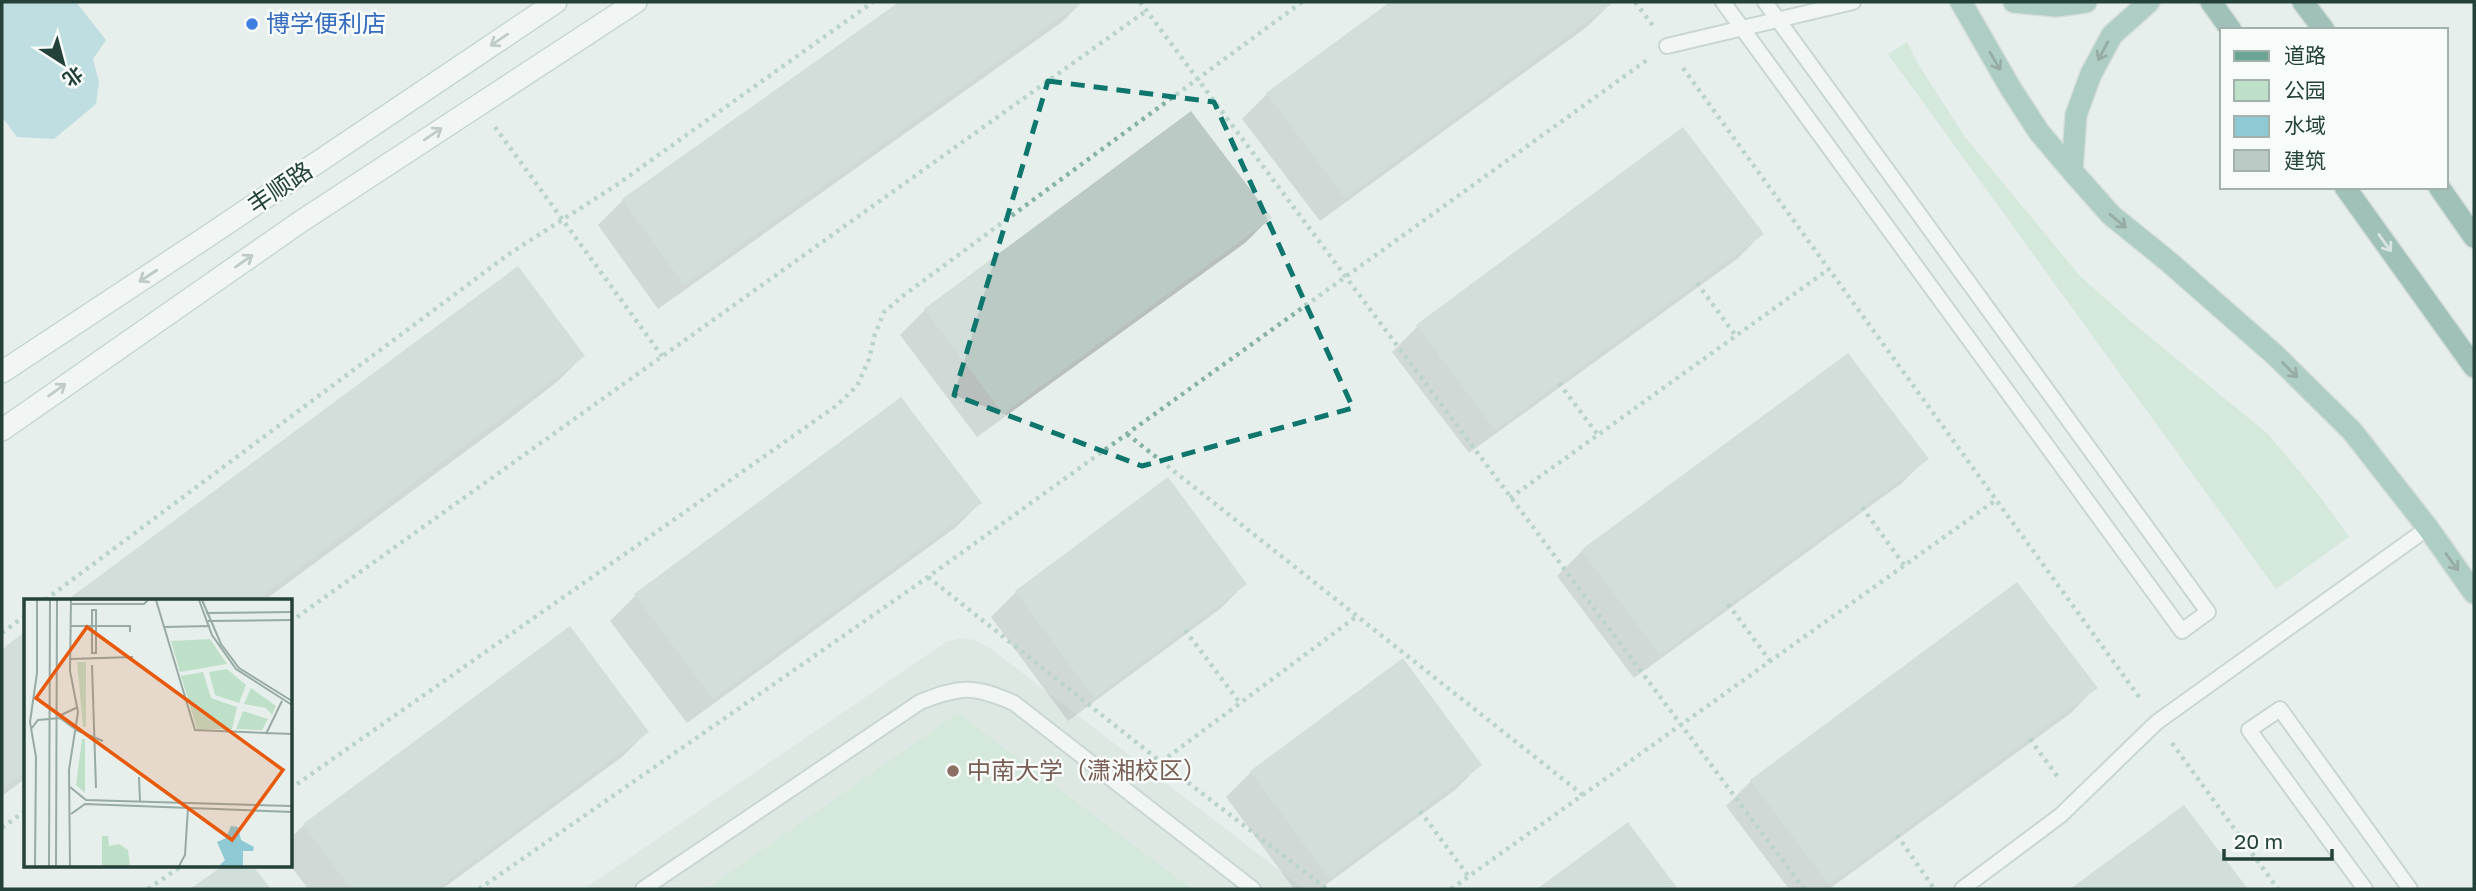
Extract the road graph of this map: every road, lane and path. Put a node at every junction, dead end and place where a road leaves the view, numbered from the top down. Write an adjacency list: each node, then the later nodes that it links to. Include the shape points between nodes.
1 (556, 2): 35 (main road, 丰顺路, one-way to 35)
2 (636, 2): 23 (main road)
3 (873, 2): 27 (path)
4 (1140, 2): 16 (path)
5 (1302, 2): 22 (path)
6 (1635, 2): 21 (path)
7 (1723, 2): 18 (lane)
8 (1765, 2): 17 (lane)
9 (1853, 2): 17 (lane)
10 (1961, 2): 24 (main road, one-way to 24, via 2039,132)
11 (2014, 2): 12 (main road, via 2056,6)
12 (2086, 2)
13 (2149, 2): 24 (main road, one-way to 24, via 2112,36 2091,74 2076,115)
14 (2304, 2): 20 (highway)
15 (2213, 4): 19 (highway)
16 (1146, 11): 22 (path); 33 (path)
17 (1778, 19): 18 (lane); 18 (lane, via 2208,612 2182,631)
18 (1742, 28): 21 (lane)
19 (2230, 28)
20 (2323, 28)
21 (1667, 46): 29 (path); 30 (path)
22 (1196, 79): 30 (path); 60 (path, via 884,312 857,386 836,406)
23 (479, 104): 27 (path); 37 (main road, one-way to 23, via 300,222)
24 (2072, 171): 43 (main road, one-way to 43, via 2111,215 2275,355 2352,431)
25 (2345, 189): 34 (highway, one-way to 34)
26 (2440, 189): 28 (highway)
27 (562, 220): 33 (path); 47 (path, via 509,254)
28 (2474, 237)
29 (1829, 269): 32 (path); 41 (path)
30 (1345, 277): 38 (path); 40 (path)
31 (1697, 283): 32 (path)
32 (1736, 336): 39 (path)
33 (662, 356): 51 (path)
34 (2474, 367)
35 (2, 372)
36 (1559, 383): 39 (path)
37 (2, 430)
38 (1127, 434): 45 (path); 50 (path)
39 (1598, 435): 40 (path)
40 (1510, 498): 57 (path)
41 (1996, 500): 44 (path); 56 (path)
42 (1862, 507): 44 (path)
43 (2428, 528): 46 (main road, one-way to 46); 56 (lane)
44 (1903, 565): 54 (path)
45 (928, 577): 59 (path); 71 (path)
46 (2474, 593)
47 (46, 599)
48 (1728, 604): 54 (path)
49 (24, 616): 53 (path)
50 (1357, 616): 55 (path); 62 (path)
51 (292, 621)
52 (1185, 631): 55 (path)
53 (2, 633)
54 (1770, 662): 57 (path)
55 (1240, 703): 59 (path)
56 (2157, 722): 77 (lane, via 2061,815); 78 (path)
57 (1681, 725): 62 (path); 76 (path)
58 (2030, 738): 61 (path)
59 (1161, 762): 74 (path)
60 (292, 788)
61 (2067, 789)
62 (1583, 795): 68 (path)
63 (1420, 811): 68 (path)
64 (24, 812): 65 (path)
65 (2, 828)
66 (1897, 835): 69 (path)
67 (182, 866): 70 (path)
68 (1469, 877): 75 (path)
69 (1933, 887)
70 (148, 889)
71 (479, 889)
72 (643, 889): 73 (lane, via 920,702 967,688 1014,703)
73 (1253, 889)
74 (1327, 889)
75 (1451, 889)
76 (1804, 889)
77 (1962, 889)
78 (2278, 889)
79 (2365, 889): 80 (lane, via 2249,730 2280,709)
80 (2410, 889)

